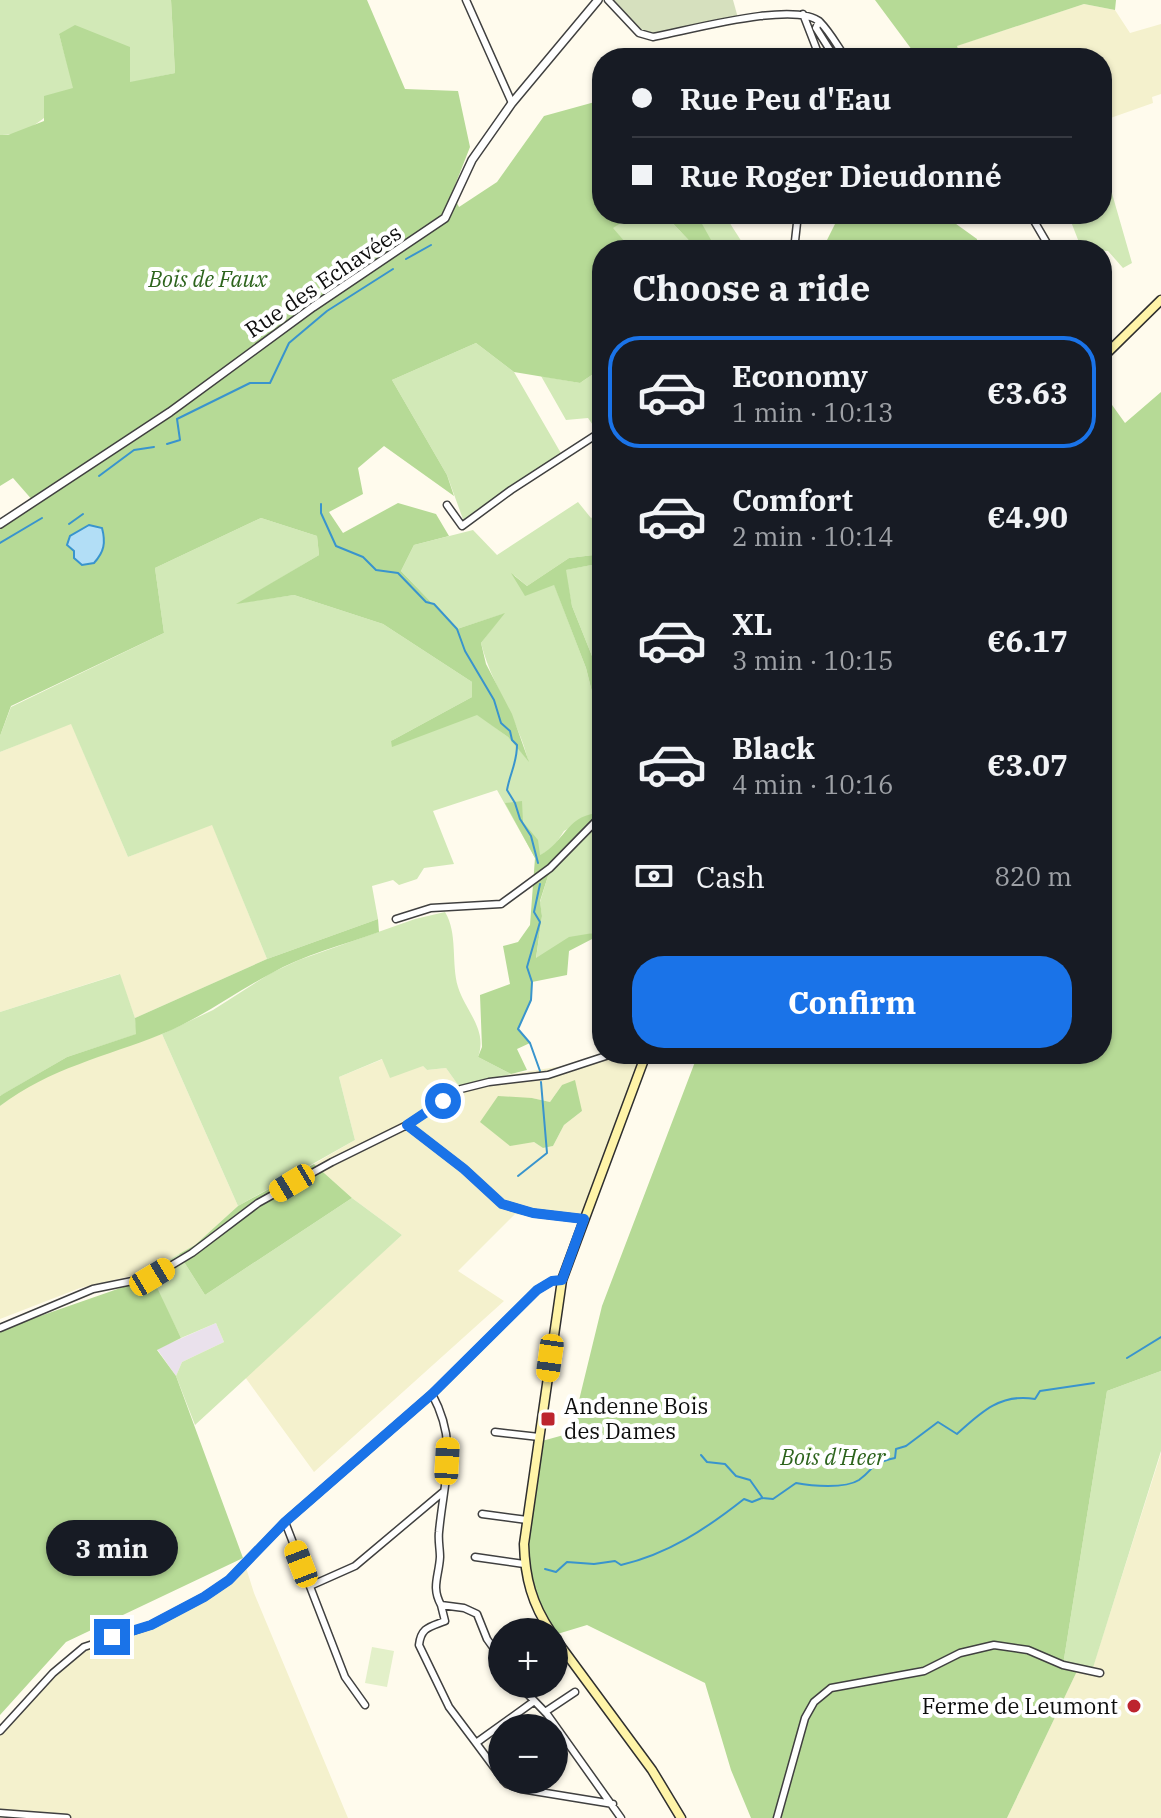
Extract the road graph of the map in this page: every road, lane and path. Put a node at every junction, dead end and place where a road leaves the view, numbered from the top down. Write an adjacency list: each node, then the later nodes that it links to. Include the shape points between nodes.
1 (466, 0): 9 (street)
2 (598, 0): 9 (street, Rue des Echavées)
3 (608, 0): 4 (street, via 639,33 653,37 781,12)
4 (803, 14): 5 (street); 6 (street)
5 (819, 21): 7 (street, via 816,28); 8 (street)
6 (816, 48)
7 (829, 48)
8 (839, 48)
9 (512, 103): 14 (street, Rue des Echavées, via 472,160 445,218 170,412)
10 (1161, 300): 11 (main road)
11 (1112, 348)
12 (592, 437): 13 (street, via 462,526)
13 (447, 505)
14 (0, 524)
15 (592, 825): 16 (street, via 550,868 501,904 431,908)
16 (396, 919)
17 (592, 1061): 19 (street, via 548,1075 461,1089)
18 (642, 1064): 20 (main road)
19 (407, 1125): 20 (street, via 502,1204); 22 (street, via 258,1203 152,1277 93,1289)
20 (584, 1219): 21 (main road)
21 (562, 1280): 23 (street, via 537,1290); 25 (main road)
22 (0, 1328)
23 (432, 1394): 26 (street, via 449,1437); 29 (street)
24 (495, 1432): 25 (street)
25 (539, 1437): 28 (main road)
26 (444, 1491): 32 (street, via 355,1566); 33 (street, via 435,1593)
27 (482, 1514): 28 (street)
28 (527, 1520): 31 (main road)
29 (285, 1522): 32 (street); 43 (street, via 229,1580 204,1597 151,1625 84,1647)
30 (475, 1557): 31 (street)
31 (524, 1564): 34 (main road)
32 (310, 1586): 41 (street, via 345,1677)
33 (441, 1605): 35 (street, via 477,1614); 44 (street, via 445,1621 425,1627 419,1645 449,1707)
34 (541, 1618)
35 (488, 1640)
36 (568, 1656): 51 (main road)
37 (1100, 1673): 52 (street, via 994,1645 960,1653 924,1671 831,1688 805,1718)
38 (575, 1692): 42 (street)
39 (530, 1698): 40 (street)
40 (533, 1702): 42 (street); 44 (street)
41 (365, 1705)
42 (545, 1712): 47 (street)
43 (0, 1731)
44 (476, 1743): 45 (street)
45 (488, 1759)
46 (552, 1794): 47 (street)
47 (613, 1804): 50 (street)
48 (0, 1813): 49 (street)
49 (67, 1818)
50 (621, 1818)
51 (681, 1818)
52 (777, 1818)

